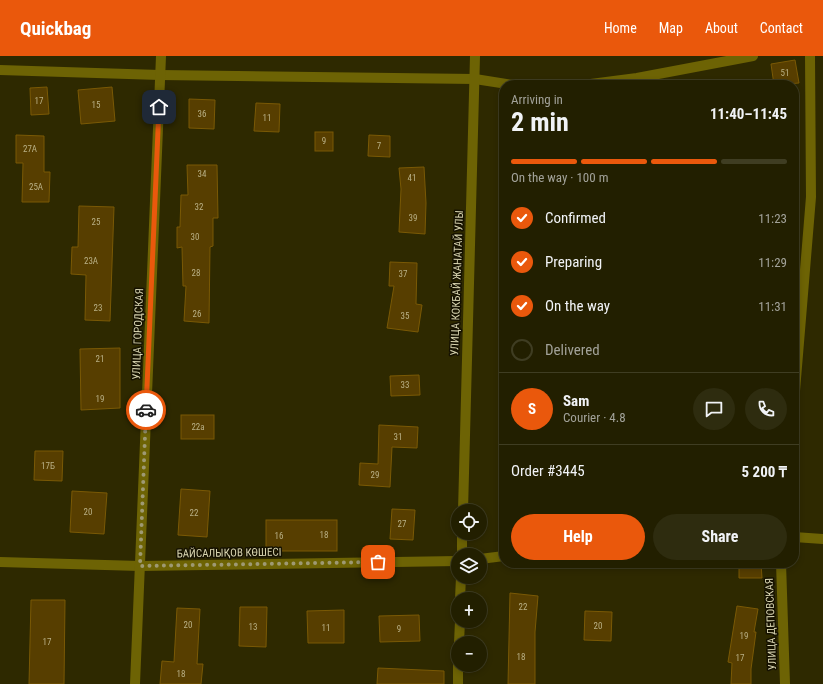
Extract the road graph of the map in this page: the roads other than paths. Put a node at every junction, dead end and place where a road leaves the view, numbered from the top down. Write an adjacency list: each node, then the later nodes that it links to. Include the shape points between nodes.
1 (161, 56): 6 (street, УЛИЦА ГОРОДСКАЯ)
2 (475, 56): 7 (street, УЛИЦА КОКБАЙ ЖАНАТАЙ УЛЫ)
3 (753, 56): 8 (street)
4 (810, 56): 10 (street, via 811,197)
5 (0, 70): 6 (street)
6 (160, 75): 7 (street); 18 (street, УЛИЦА ГОРОДСКАЯ)
7 (475, 79): 9 (street); 11 (street, УЛИЦА КОКБАЙ ЖАНАТАЙ УЛЫ)
8 (622, 80)
9 (499, 83)
10 (799, 342)
11 (463, 504)
12 (799, 537): 13 (street)
13 (823, 539)
14 (499, 557): 15 (street)
15 (487, 558)
16 (451, 561): 18 (street, БАЙСАЛЫҚОВ КӨШЕСІ)
17 (0, 562): 18 (street, БАЙСАЛЫҚОВ КӨШЕСІ)
18 (140, 566): 21 (street, УЛИЦА ГОРОДСКАЯ)
19 (781, 568): 23 (street, УЛИЦА ДЕПОВСКАЯ)
20 (458, 672): 22 (street)
21 (134, 684)
22 (458, 684)
23 (785, 684)

